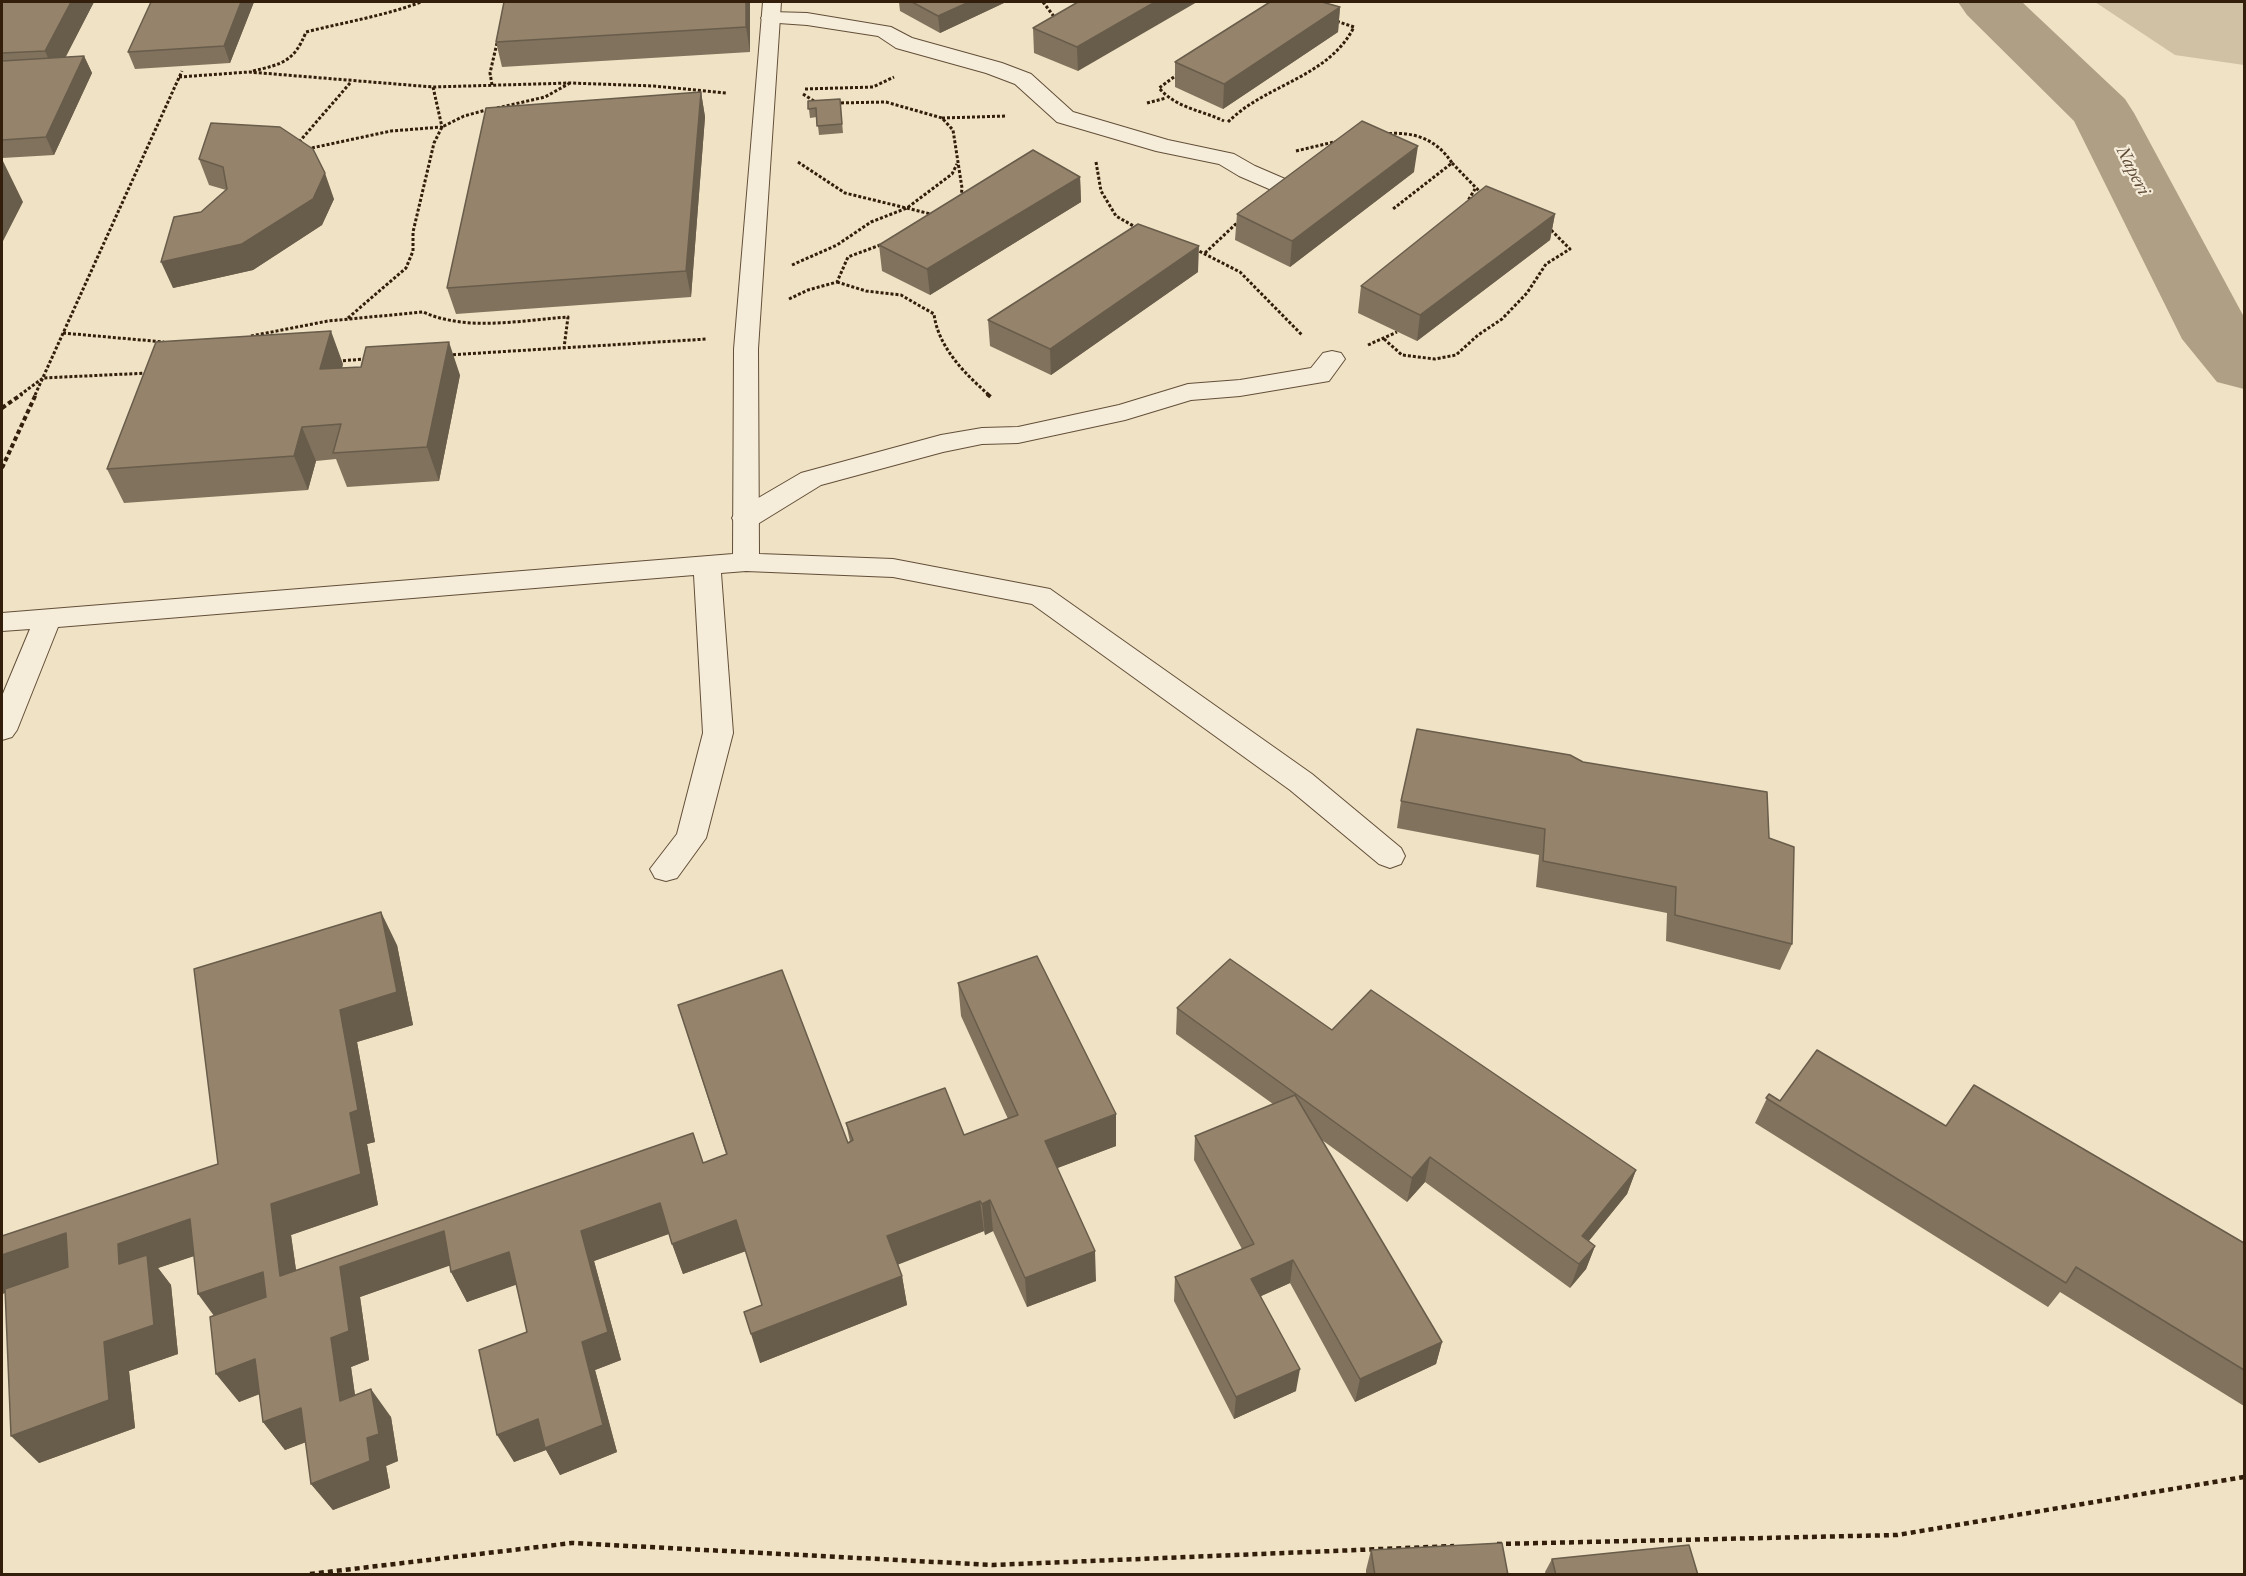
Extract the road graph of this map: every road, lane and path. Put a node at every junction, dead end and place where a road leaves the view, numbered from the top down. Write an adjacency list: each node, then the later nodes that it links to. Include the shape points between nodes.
1 (421, 2): 10 (path, via 388,14 306,32 300,50 287,63)
2 (1043, 2): 4 (path, via 1056,19)
3 (772, 10): 7 (street, via 884,31 904,43); 16 (lane)
4 (1064, 16)
5 (1334, 21): 20 (path, via 1354,27 1350,41 1307,74 1247,105)
6 (499, 36): 14 (path, via 490,74)
7 (945, 53): 18 (street, via 1023,80); 19 (path, via 873,87 797,90 818,104 886,102)
8 (1184, 70): 17 (path, via 1159,88)
9 (182, 71): 11 (path)
10 (249, 72): 11 (path); 12 (path)
11 (179, 77): 48 (path)
12 (351, 82): 15 (path); 26 (path)
13 (570, 82): 14 (path); 16 (path); 22 (path, via 564,89 464,116)
14 (492, 85): 15 (path)
15 (433, 87): 22 (path)
16 (765, 97): 24 (lane)
17 (1166, 98)
18 (1053, 107): 19 (path, via 1008,116); 21 (street, via 1065,117)
19 (942, 118): 29 (path, via 953,130)
20 (1227, 123)
21 (1092, 125): 28 (street); 40 (path, via 1101,191 1116,216)
22 (442, 127): 27 (path, via 378,132); 46 (path, via 434,144 413,232 413,251 406,268)
23 (1383, 134): 30 (path, via 1402,131 1425,138 1446,151)
24 (762, 140): 36 (path, via 845,193); 44 (lane)
25 (1344, 140): 28 (path, via 1289,153)
26 (297, 144)
27 (298, 151)
28 (1226, 159): 32 (street)
29 (957, 163): 34 (path); 36 (path, via 952,174)
30 (1452, 163): 31 (path); 37 (path)
31 (1475, 189): 33 (path); 35 (path)
32 (1298, 193): 43 (path, via 1262,204)
33 (1484, 196)
34 (961, 198)
35 (1465, 206)
36 (907, 208): 38 (path); 44 (path, via 871,222 837,245)
37 (1393, 209)
38 (940, 216)
39 (1548, 228): 50 (path, via 1570,249 1546,264 1527,293 1502,319 1456,355 1435,359 1402,355)
40 (1140, 230)
41 (889, 243): 45 (path, via 848,258)
42 (1194, 249): 43 (path)
43 (1205, 253): 55 (path, via 1240,272 1310,344)
44 (751, 281): 47 (lane)
45 (837, 282): 47 (path, via 808,290); 60 (path, via 901,296 934,314 933,327 974,383 1001,406)
46 (347, 318): 49 (path); 52 (path, via 423,312 434,319 465,323 568,317)
47 (747, 328): 52 (path); 62 (lane)
48 (63, 333): 51 (path); 58 (path)
49 (250, 336)
50 (1384, 338)
51 (166, 342)
52 (564, 348): 53 (path)
53 (438, 356)
54 (370, 359): 56 (path)
55 (1332, 359): 60 (street, via 1320,375 1188,392 1125,412)
56 (335, 361)
57 (151, 373): 58 (path)
58 (43, 378): 59 (path); 61 (path)
59 (2, 408)
60 (1018, 435): 62 (street, via 982,436 941,444 810,480)
61 (2, 468)
62 (746, 518): 63 (lane)
63 (746, 562): 64 (lane); 68 (lane, via 893,568 1040,596 1275,763)
64 (707, 565): 65 (lane); 69 (lane, via 717,733 691,838)
65 (48, 618): 66 (lane); 67 (lane)
66 (2, 622)
67 (2, 730)
68 (1390, 856)
69 (666, 869)
70 (2244, 1477): 71 (path, via 1897,1534)
71 (1486, 1544)
72 (1462, 1545): 73 (path, via 993,1565 572,1543)
73 (309, 1575)

